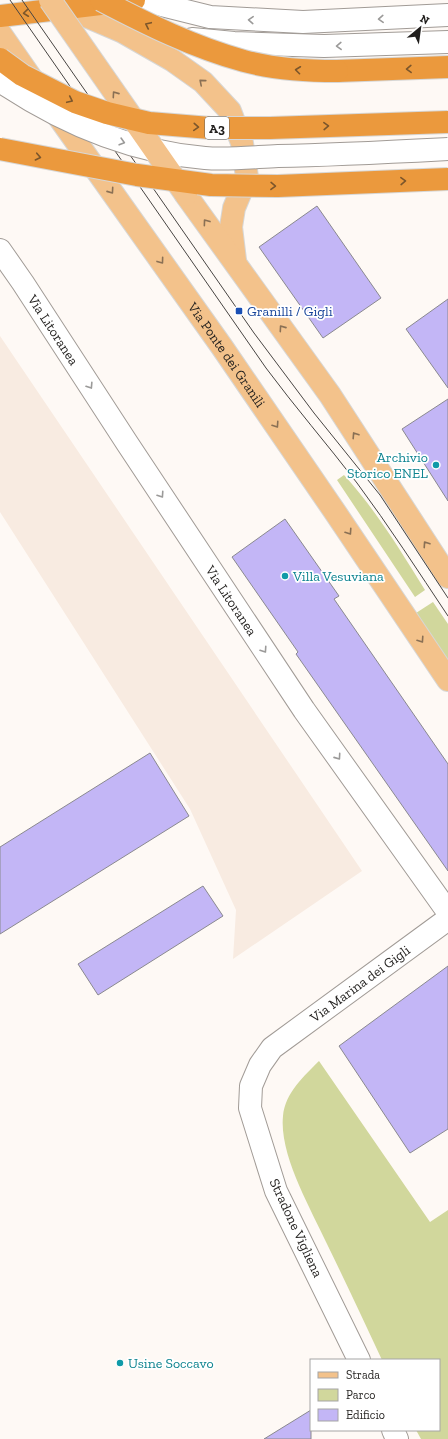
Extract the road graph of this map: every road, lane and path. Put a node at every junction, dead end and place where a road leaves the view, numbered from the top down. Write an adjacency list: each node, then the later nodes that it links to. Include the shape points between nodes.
1 (101, 0): 8 (highway, one-way to 1, bridge)
2 (134, 0): 4 (highway)
3 (142, 0): 5 (street, one-way to 3, via 303,22 210,17)
4 (58, 4): 6 (highway, one-way to 6); 19 (main road, one-way to 4, via 242,143 230,111 203,82 172,60 123,32); 22 (main road, one-way to 4, bridge, via 186,194)
5 (448, 15)
6 (0, 16)
7 (0, 33): 26 (main road, Via Ponte dei Granili, one-way to 26, bridge, via 222,347)
8 (179, 38): 9 (street, one-way to 8, via 324,46); 11 (highway, one-way to 8, bridge, via 308,71 245,61)
9 (448, 42)
10 (0, 59): 13 (highway, A3, one-way to 13, bridge, via 22,75 75,102 149,123 210,128 270,128)
11 (448, 67)
12 (0, 81): 17 (street, one-way to 17, bridge, via 47,109 110,138 150,149)
13 (448, 122)
14 (448, 144): 19 (street, via 325,149 295,153 265,165)
15 (0, 149): 18 (highway, one-way to 18, bridge)
16 (448, 149): 17 (street, bridge)
17 (206, 158): 18 (street, bridge)
18 (136, 175): 20 (highway, one-way to 20, bridge, via 211,185 256,186)
19 (247, 177): 22 (main road, via 234,208 231,227)
20 (448, 179)
21 (0, 250): 24 (street, Via Litoranea)
22 (236, 263): 25 (main road, one-way to 22, via 330,395)
23 (0, 270): 24 (street)
24 (23, 283): 27 (street, Via Litoranea, one-way to 27, via 304,710)
25 (448, 577)
26 (448, 680)
27 (448, 912)
28 (448, 919): 29 (street, Via Marina dei Gigli)
29 (272, 1048): 30 (street, Stradone Vigliena, via 260,1065 251,1086 250,1108 276,1191)
30 (359, 1359)

